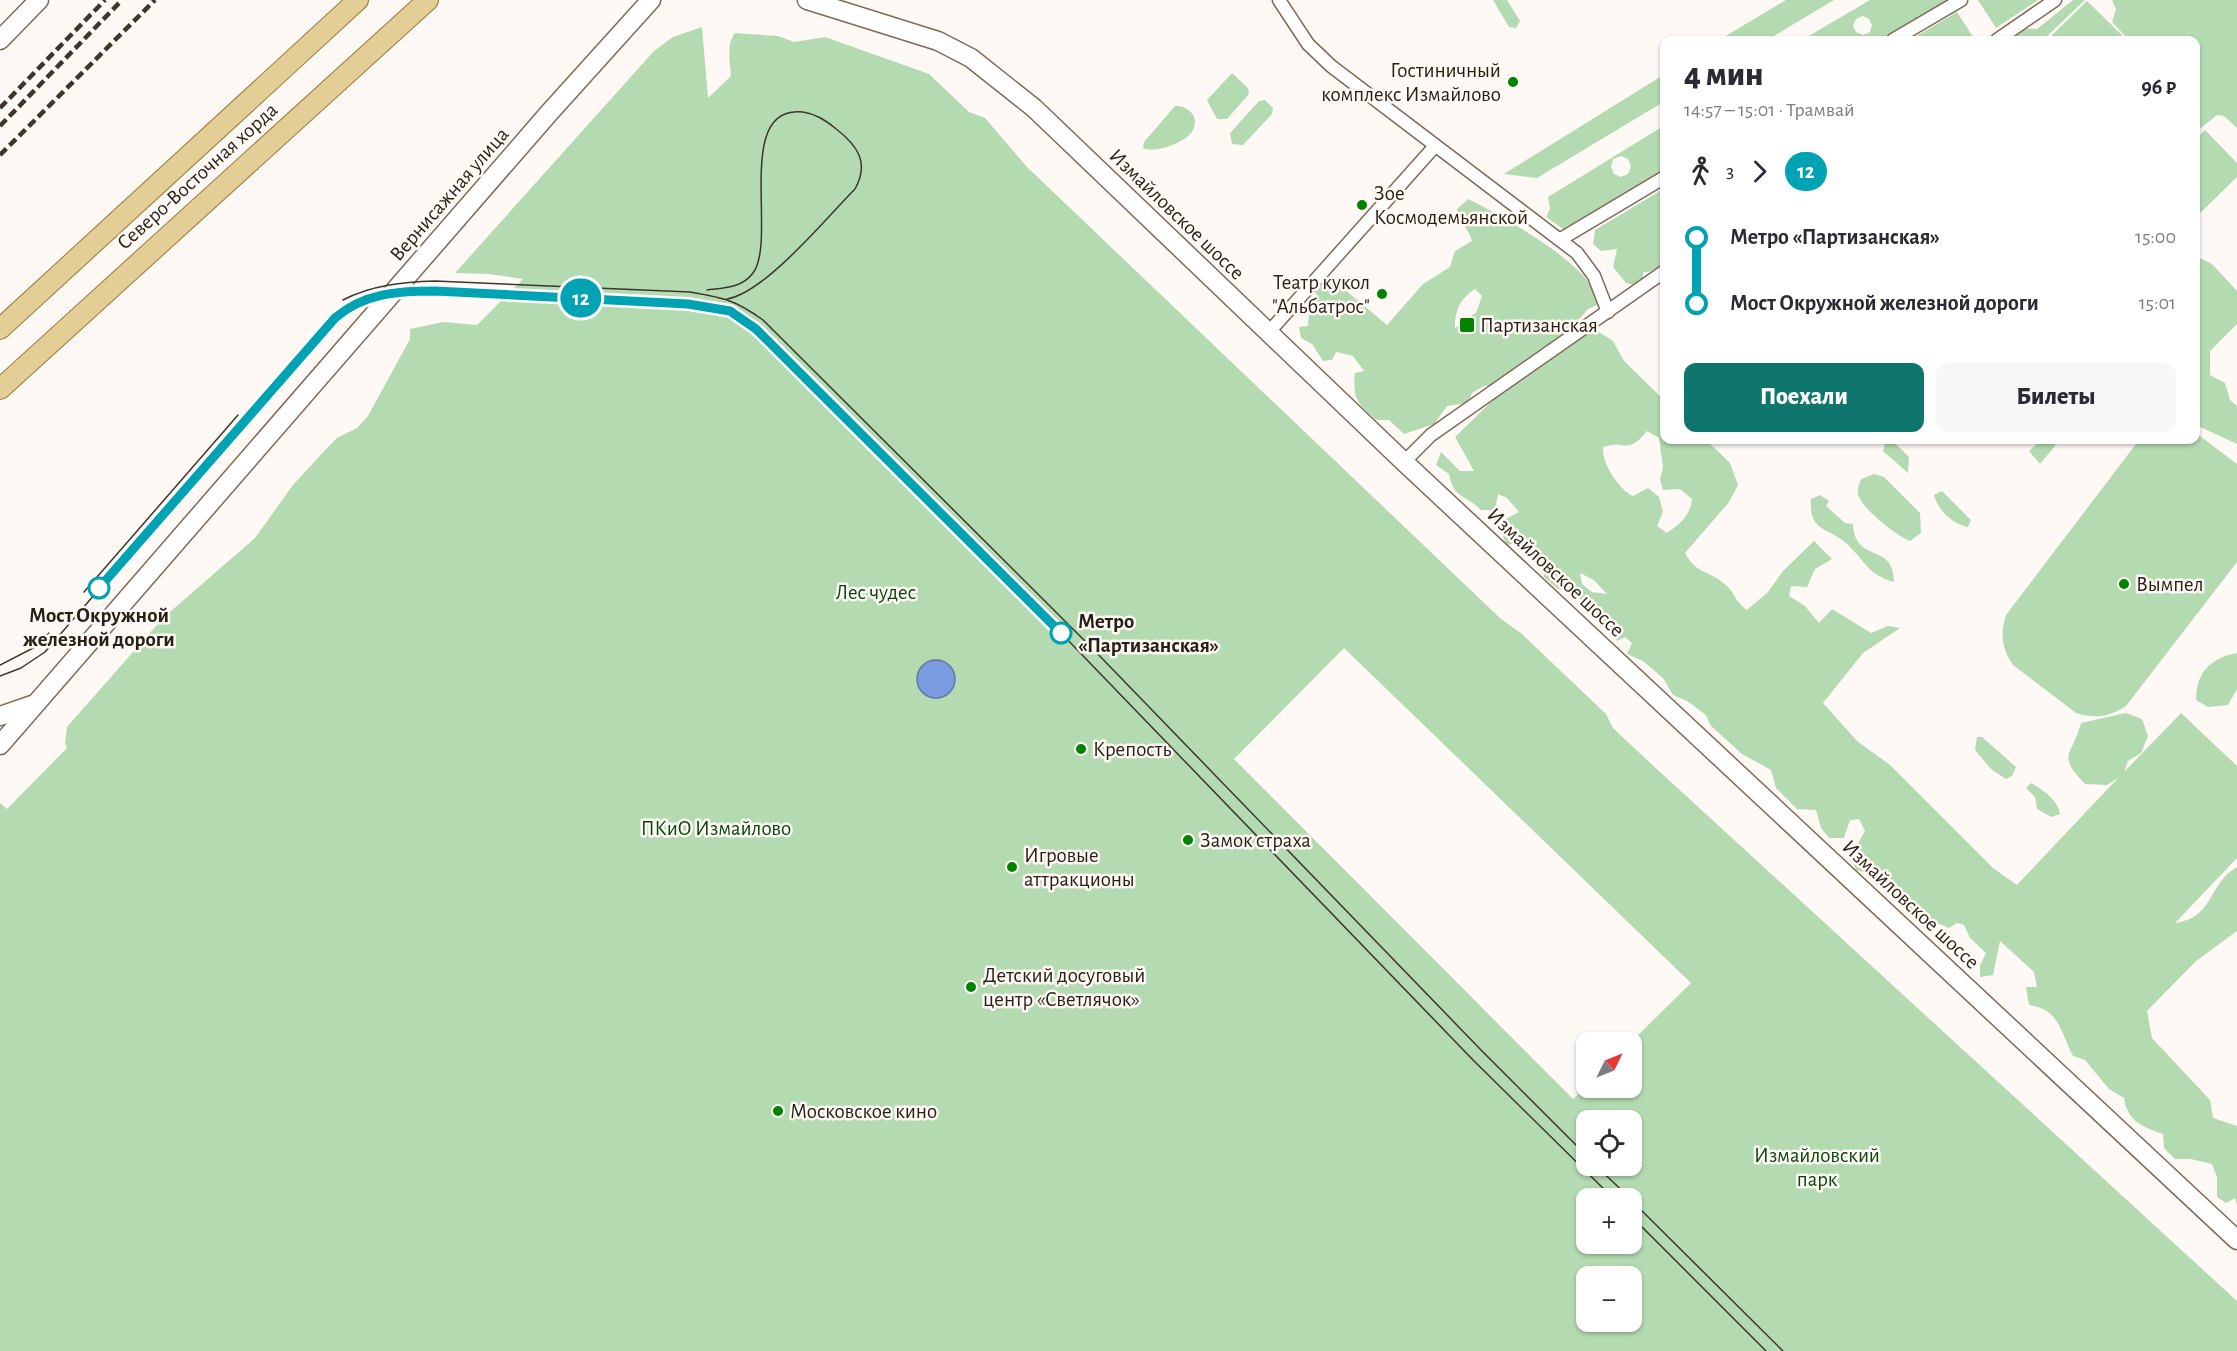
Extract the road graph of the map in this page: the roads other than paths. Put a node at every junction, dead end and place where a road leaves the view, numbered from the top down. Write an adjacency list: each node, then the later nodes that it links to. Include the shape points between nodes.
1 (39, 0): 12 (main road)
2 (358, 0): 18 (main road, Северо-Восточная хорда)
3 (428, 0): 20 (main road, Северо-Восточная хорда)
4 (651, 0): 22 (main road, Вернисажная улица, via 549,112)
5 (807, 0): 9 (main road, Измайловское шоссе)
6 (1279, 0): 13 (street, via 1318,55)
7 (1961, 0): 10 (street)
8 (2055, 0): 11 (street)
9 (823, 2): 19 (main road, Измайловское шоссе, via 929,37 971,58 1005,83)
10 (1900, 36)
11 (2003, 36)
12 (0, 40)
13 (1435, 146): 15 (street); 19 (street)
14 (1660, 180): 15 (street)
15 (1561, 239): 17 (street, via 1587,265)
16 (1660, 275): 17 (street)
17 (1608, 312): 21 (street, via 1431,435)
18 (0, 329)
19 (1269, 332): 21 (main road, Измайловское шоссе)
20 (0, 389)
21 (1404, 462): 25 (main road, Измайловское шоссе)
22 (36, 703): 23 (main road); 24 (main road, Вернисажная улица)
23 (0, 716)
24 (0, 745)
25 (2237, 1240)

